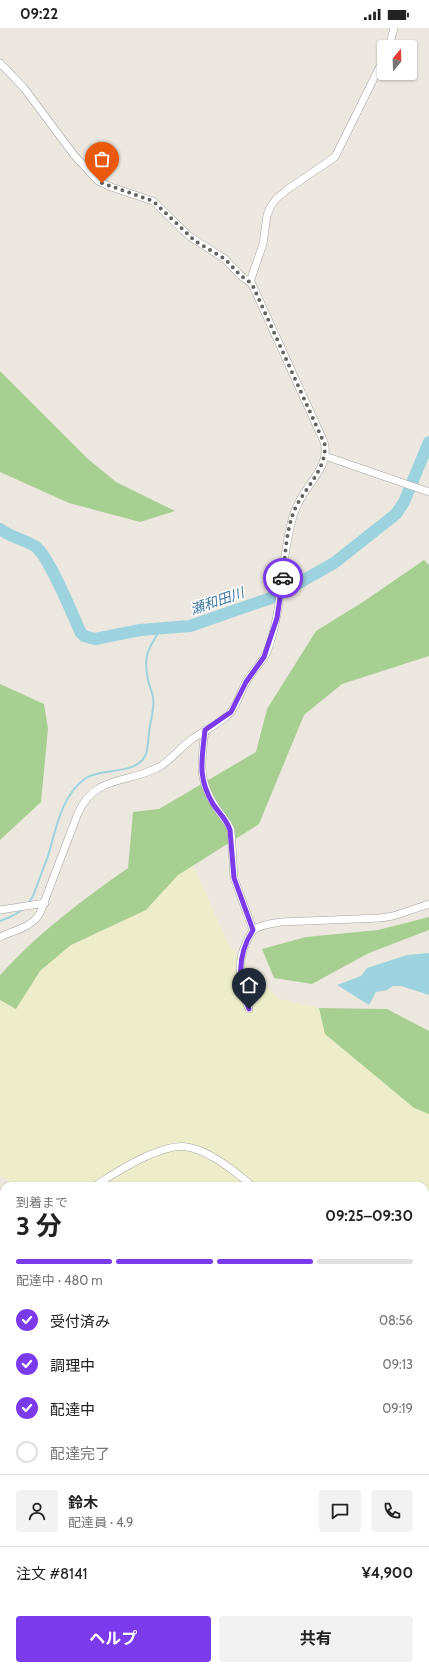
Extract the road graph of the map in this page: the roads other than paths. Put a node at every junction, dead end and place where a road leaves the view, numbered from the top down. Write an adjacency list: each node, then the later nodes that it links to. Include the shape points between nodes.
1 (394, 28): 2 (street)
2 (391, 40)
3 (0, 63): 5 (street, via 24,88 74,155 98,181 153,201 195,241 225,259)
4 (377, 72): 5 (street, via 335,157 288,189 271,206 267,215 263,244)
5 (250, 282): 6 (street, via 324,442)
6 (325, 456): 7 (street); 8 (street, via 292,518 279,610 267,652 246,682 231,712)
7 (429, 492)
8 (205, 730): 9 (street, via 157,768 101,787 88,796 78,813); 12 (street, via 202,776 208,794 230,830 234,878)
9 (45, 903): 11 (street); 13 (street, via 35,921)
10 (429, 904): 12 (street, via 380,918 281,922)
11 (0, 910)
12 (253, 930): 14 (street, via 241,962 244,996)
13 (0, 937)
14 (249, 1009)
15 (101, 1182): 16 (street, via 153,1154 183,1146 204,1153)
16 (247, 1182)

